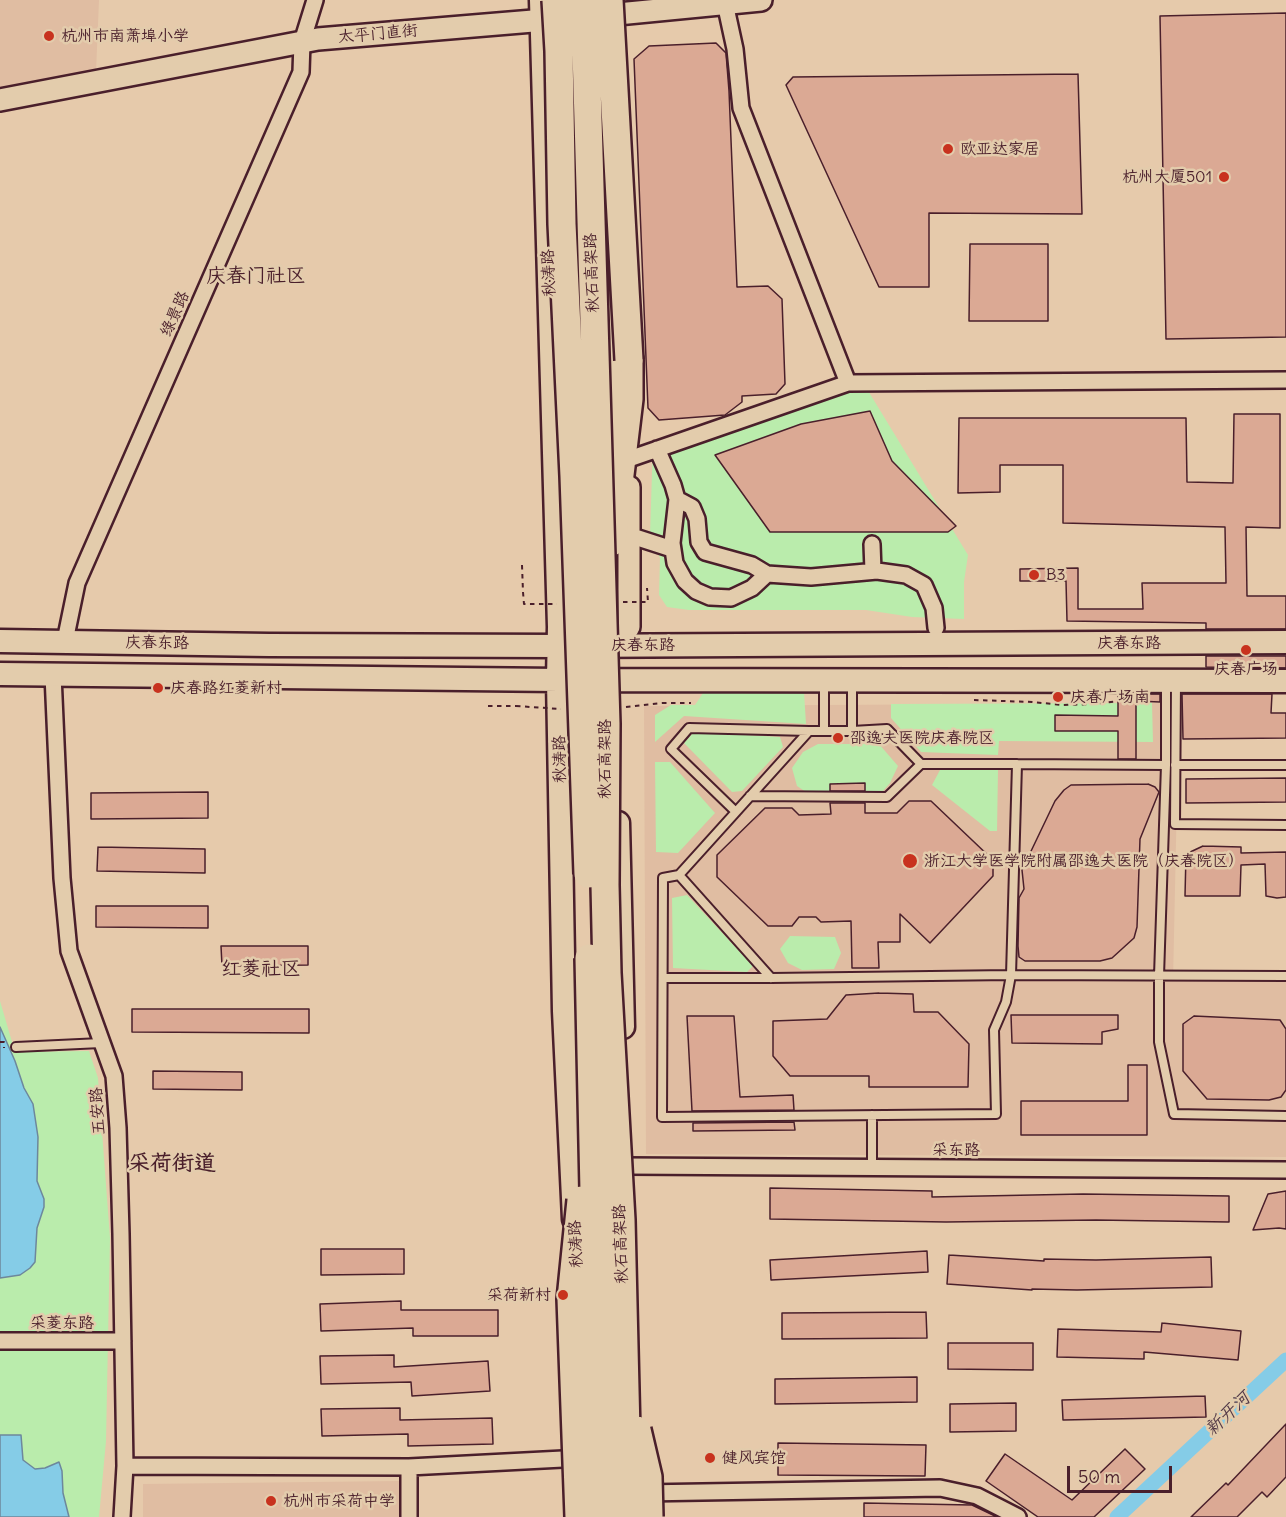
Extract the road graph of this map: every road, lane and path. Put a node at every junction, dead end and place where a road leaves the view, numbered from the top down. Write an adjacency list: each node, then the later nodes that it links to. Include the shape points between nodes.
1 (315, 0): 6 (street, 绿景路)
2 (761, 0): 3 (street, 太平门直街)
3 (725, 3): 4 (street, 太平门直街); 9 (street, via 741,108)
4 (602, 6): 5 (street, 太平门直街); 11 (street); 14 (main road, via 614,379); 14 (highway, bridge, via 629,360 629,399); 66 (highway, 秋石高架路, bridge, via 586,52 605,712 607,973 621,1220)
5 (546, 7): 6 (street, 太平门直街); 26 (main road, 秋涛路); 58 (highway, 秋石高架路, bridge, via 559,51 561,224 574,476)
6 (302, 42): 7 (street, 太平门直街); 23 (street, 绿景路, via 301,72 77,583)
7 (0, 100)
8 (1286, 380): 9 (street)
9 (848, 383): 10 (street)
10 (657, 449): 11 (street); 12 (street)
11 (629, 459): 25 (street, via 629,627)
12 (677, 499): 16 (street); 19 (street, via 692,507 705,552 752,565)
13 (638, 538): 16 (street)
14 (612, 542): 25 (main road)
15 (872, 544): 18 (street)
16 (672, 549): 19 (street, via 685,581 710,597 732,598 752,588)
17 (522, 565): 20 (path)
18 (873, 571): 19 (street, via 811,577); 21 (street, via 906,575 924,585 934,608)
19 (767, 574)
20 (523, 592)
21 (936, 628)
22 (0, 641): 23 (main road, 庆春东路)
23 (65, 641): 26 (main road, 庆春东路)
24 (1286, 642): 25 (main road, 庆春东路)
25 (614, 645): 26 (main road, 庆春东路); 30 (main road)
26 (559, 646): 29 (main road, 秋涛路)
27 (0, 674): 28 (main road, 庆春东路)
28 (53, 675): 29 (main road, 庆春东路); 56 (street, 五安路, via 69,951)
29 (558, 680): 30 (main road, 庆春东路); 67 (main road, 秋涛路, via 564,1011)
30 (615, 680): 31 (main road, 庆春东路); 61 (main road)
31 (824, 680): 32 (main road, 庆春东路); 39 (lane)
32 (852, 680): 33 (main road, 庆春东路); 40 (lane)
33 (1171, 681): 34 (main road, 庆春东路); 44 (lane); 45 (lane)
34 (1286, 681)
35 (662, 702): 36 (path)
36 (690, 702)
37 (488, 706): 38 (path)
38 (516, 706)
39 (824, 731): 40 (lane); 41 (lane)
40 (852, 731): 42 (lane, via 887,729)
41 (809, 732): 47 (lane); 48 (lane, via 689,728 671,750)
42 (921, 764): 43 (lane); 47 (lane, via 887,797)
43 (1017, 764): 44 (lane); 51 (lane)
44 (1166, 765): 52 (lane)
45 (1175, 765): 46 (lane); 49 (lane, via 1175,825)
46 (1286, 765)
47 (750, 796): 48 (lane)
48 (736, 812): 50 (lane)
49 (1286, 825)
50 (679, 875): 54 (lane, via 663,878); 55 (lane)
51 (1011, 975): 52 (lane); 55 (lane); 59 (lane, via 1006,1002 994,1030 996,1114)
52 (1160, 976): 53 (lane); 60 (lane, via 1160,1042 1174,1114)
53 (1286, 976)
54 (663, 978): 55 (lane); 59 (lane, via 662,1117)
55 (771, 978)
56 (101, 1043): 57 (lane); 65 (street, 五安路, via 114,1076 118,1128)
57 (16, 1047)
58 (592, 1094): 73 (highway, bridge, via 571,1299); 75 (highway, 秋石高架路, bridge)
59 (872, 1115): 62 (lane)
60 (1286, 1116)
61 (626, 1166): 62 (street, 采东路); 70 (main road)
62 (872, 1167): 63 (street, 采东路)
63 (1286, 1170)
64 (0, 1341): 65 (street, 采菱东路)
65 (123, 1341): 68 (street, 五安路)
66 (624, 1379): 70 (highway, 秋石高架路, bridge); 77 (highway, bridge, via 648,1477)
67 (585, 1458): 69 (street); 74 (main road, 秋涛路)
68 (125, 1466): 69 (street); 71 (street, 五安路)
69 (409, 1467): 72 (street)
70 (633, 1505): 76 (main road); 78 (street, via 940,1488 977,1496)
71 (122, 1517)
72 (409, 1517)
73 (579, 1517)
74 (588, 1517)
75 (601, 1517)
76 (638, 1517)
77 (649, 1517)
78 (1018, 1517)

